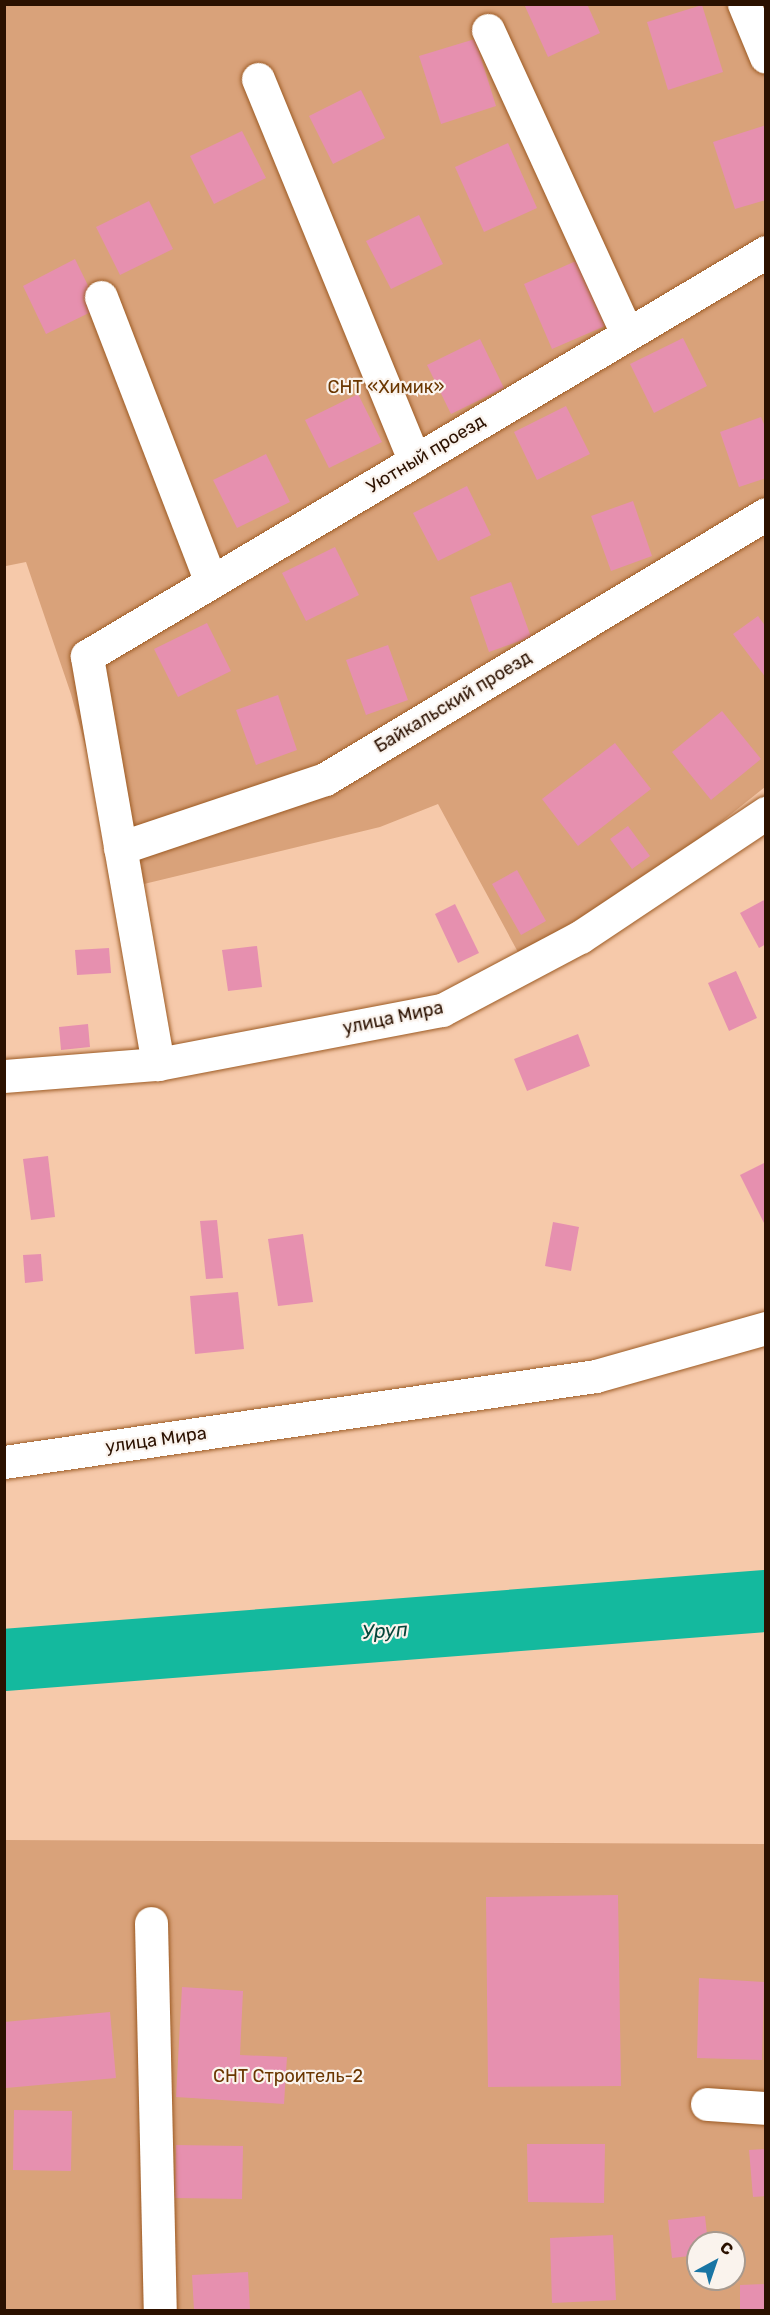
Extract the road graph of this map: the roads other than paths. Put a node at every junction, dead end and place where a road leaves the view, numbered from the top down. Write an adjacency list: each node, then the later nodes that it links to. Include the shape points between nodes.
1 (744, 4): 3 (street)
2 (488, 30): 7 (street)
3 (765, 57)
4 (258, 80): 8 (street)
5 (765, 252): 7 (street, Уютный проезд)
6 (101, 297): 10 (street)
7 (627, 334): 8 (street, Уютный проезд)
8 (415, 461): 10 (street, Уютный проезд)
9 (765, 514): 12 (street, Байкальский проезд, via 325,779)
10 (211, 582): 12 (street, Уютный проезд, via 87,656)
11 (765, 813): 13 (street, улица Мира, via 580,937 442,1010)
12 (120, 848): 13 (street)
13 (158, 1064): 14 (street, улица Мира)
14 (4, 1076)
15 (765, 1328): 16 (street, улица Мира, via 596,1376)
16 (4, 1462)
17 (151, 1923): 20 (street)
18 (707, 2104): 19 (street)
19 (765, 2108)
20 (160, 2310)

